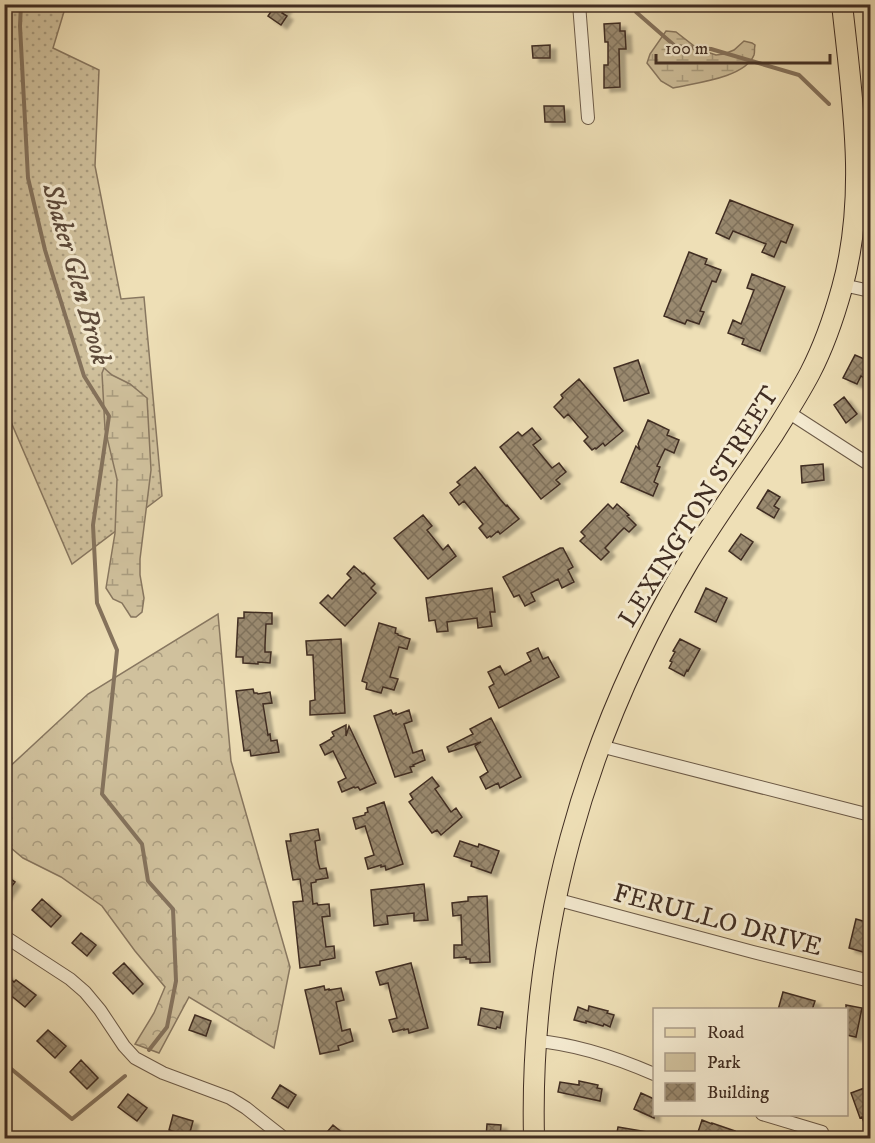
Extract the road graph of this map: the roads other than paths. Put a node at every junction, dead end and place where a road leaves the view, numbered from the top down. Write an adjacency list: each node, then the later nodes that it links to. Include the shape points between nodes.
1 (579, 4): 3 (street)
2 (842, 4): 4 (main road, LEXINGTON STREET, via 856,181 853,233)
3 (588, 118)
4 (843, 285): 5 (street); 6 (main road, LEXINGTON STREET, via 811,371)
5 (870, 291)
6 (788, 412): 7 (street); 8 (main road, LEXINGTON STREET, via 668,598 632,667)
7 (870, 465)
8 (600, 746): 9 (street); 10 (main road, LEXINGTON STREET)
9 (870, 815)
10 (555, 899): 12 (street, FERULLO DRIVE); 13 (main road, LEXINGTON STREET)
11 (4, 936): 17 (street, via 85,992 135,1058 230,1098)
12 (870, 981)
13 (536, 1041): 14 (street, via 572,1046); 18 (main road, LEXINGTON STREET)
14 (653, 1074)
15 (769, 1116): 16 (street)
16 (822, 1132)
17 (284, 1138)
18 (534, 1138)

